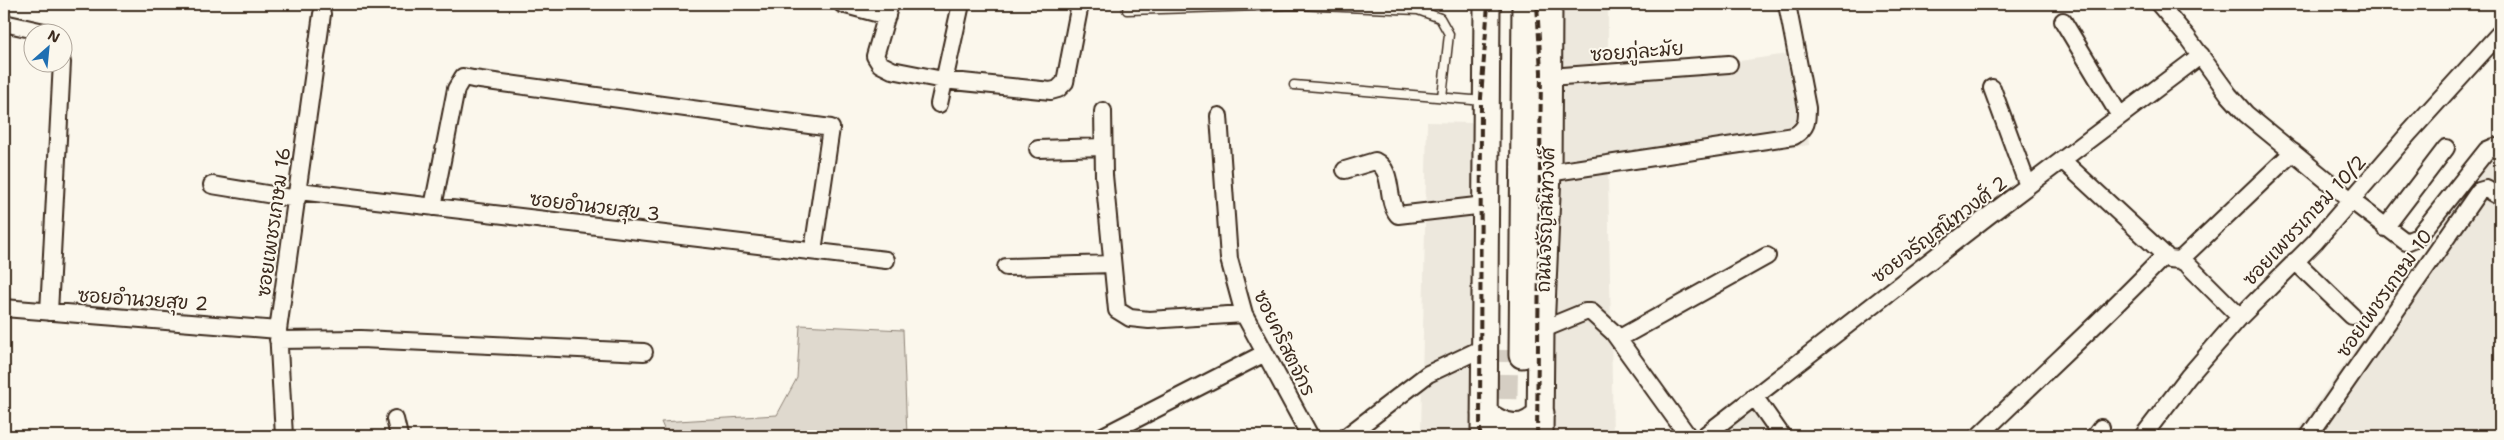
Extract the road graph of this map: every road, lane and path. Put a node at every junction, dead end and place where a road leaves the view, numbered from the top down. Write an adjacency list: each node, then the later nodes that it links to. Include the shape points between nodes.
1 (842, 4): 10 (street)
2 (961, 4): 21 (street)
3 (1080, 4): 21 (street, via 1065,82 1058,89 1033,90)
4 (1487, 4): 25 (main road, ถนนจรัญสนิทวงศ์)
5 (1508, 4): 61 (main road, ถนนจรัญสนิทวงศ์)
6 (1525, 4): 61 (main road, ถนนจรัญสนิทวงศ์)
7 (1549, 4): 20 (main road, ถนนจรัญสนิทวงศ์)
8 (1788, 4): 37 (street, via 1806,108 1807,122 1803,130 1794,136)
9 (2158, 4): 17 (street)
10 (889, 10): 21 (street, via 875,56 880,64 892,70)
11 (1127, 10): 24 (lane, via 1295,5 1418,10 1440,18 1449,34)
12 (322, 14): 40 (street, ซอยเพชรเกษม 16)
13 (2063, 20): 29 (street)
14 (4, 23): 15 (street)
15 (22, 27)
16 (2499, 34): 42 (street, ซอยเพชรเกษม 10/2)
17 (2201, 55): 29 (street, ซอยจรัญสนิทวงศ์ 2); 34 (street, via 2246,114)
18 (1729, 64): 20 (street, ซอยภู่ละมัย)
19 (61, 72): 54 (street)
20 (1549, 77): 37 (main road, ถนนจรัญสนิทวงศ์)
21 (943, 80): 26 (street)
22 (1294, 85): 24 (lane)
23 (1992, 88): 39 (street)
24 (1442, 97): 25 (lane)
25 (1486, 101): 43 (main road, ถนนจรัญสนิทวงศ์)
26 (939, 104)
27 (1102, 111): 30 (street)
28 (1220, 116): 55 (street, ซอยคริสตจักร, via 1229,259)
29 (2120, 116): 35 (street, ซอยจรัญสนิทวงศ์ 2)
30 (1102, 147): 33 (street); 51 (street)
31 (2446, 148): 45 (street)
32 (2500, 148): 45 (street, via 2487,150 2418,236 2406,242)
33 (1038, 149)
34 (2293, 152): 42 (street); 48 (street)
35 (2062, 160): 39 (street, ซอยจรัญสนิทวงศ์ 2); 48 (street)
36 (1345, 170): 43 (street, via 1375,162 1383,165 1392,207 1398,215)
37 (1548, 173): 58 (main road, ถนนจรัญสนิทวงศ์)
38 (212, 185): 40 (street, ซอยอำนวยสุข 3)
39 (2028, 186): 64 (street, ซอยจรัญสนิทวงศ์ 2)
40 (298, 195): 44 (street, ซอยอำนวยสุข 3); 59 (street, ซอยเพชรเกษม 16)
41 (2500, 197): 78 (street, ซอยเพชรเกษม 10, via 2486,189 2480,191)
42 (2352, 201): 45 (street); 50 (street, ซอยเพชรเกษม 10/2)
43 (1485, 206): 61 (main road, ถนนจรัญสนิทวงศ์)
44 (433, 207): 46 (street, ซอยอำนวยสุข 3); 46 (street, via 456,89 463,77 831,128)
45 (2385, 228)
46 (813, 251): 49 (street, ซอยอำนวยสุข 3)
47 (1766, 256): 60 (street)
48 (2172, 258): 57 (street); 76 (street, via 2063,354)
49 (886, 260)
50 (2295, 261): 56 (street); 57 (street, ซอยเพชรเกษม 10/2)
51 (1112, 264): 52 (street); 55 (street, via 1117,310 1130,318 1149,320)
52 (1006, 267)
53 (4, 308): 54 (street, ซอยอำนวยสุข 2)
54 (49, 312): 59 (street, ซอยอำนวยสุข 2)
55 (1244, 314): 63 (street, ซอยคริสตจักร)
56 (2352, 316)
57 (2240, 317): 77 (street, ซอยเพชรเกษม 10/2)
58 (1541, 330): 60 (street, via 1591,312); 67 (main road, ถนนจรัญสนิทวงศ์)
59 (278, 335): 62 (street, ซอยอำนวยสุข 2); 68 (street, ซอยเพชรเกษม 16)
60 (1618, 339): 73 (street)
61 (1504, 351): 66 (main road, ถนนจรัญสนิทวงศ์); 72 (street, via 1428,374)
62 (644, 352)
63 (1265, 353): 70 (street); 71 (street, ซอยคริสตจักร)
64 (1754, 396): 74 (street, ซอยจรัญสนิทวงศ์ 2); 75 (street)
65 (395, 419): 69 (street)
66 (1484, 424): 67 (main road)
67 (1540, 425)
68 (284, 436)
69 (399, 436)
70 (1102, 436)
71 (1310, 436)
72 (1347, 436)
73 (1688, 436)
74 (1704, 436)
75 (1782, 436)
76 (1980, 436)
77 (2143, 436)
78 (2309, 436)

